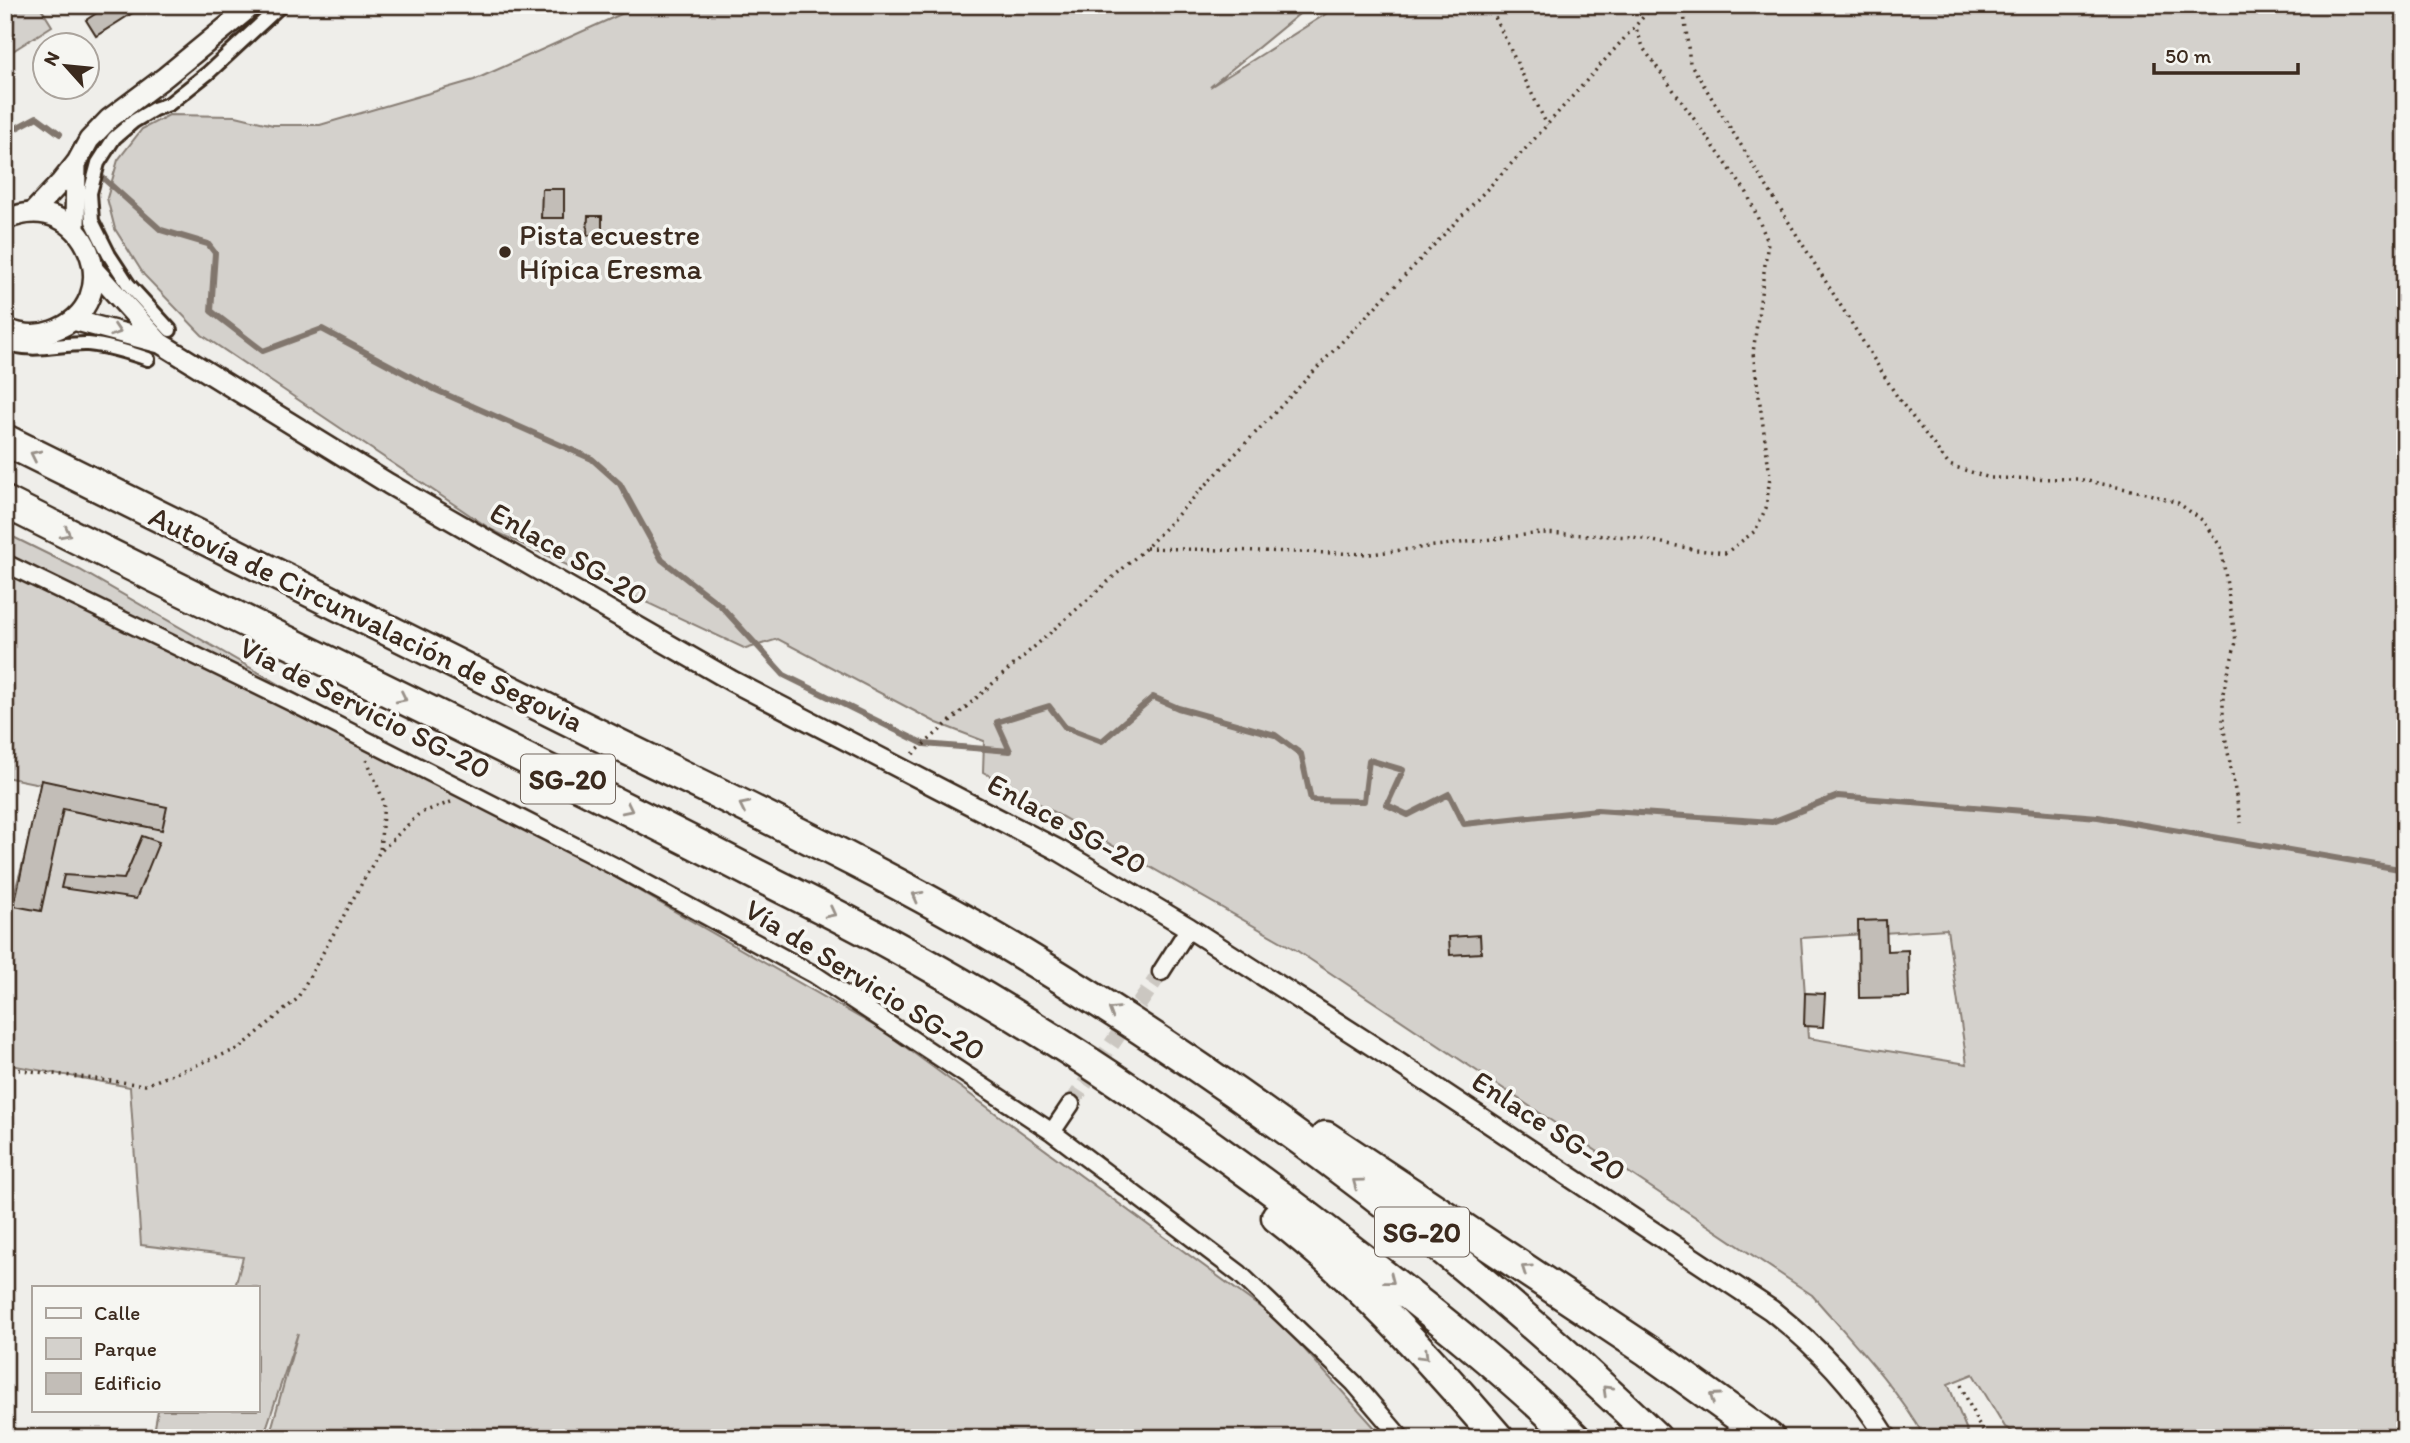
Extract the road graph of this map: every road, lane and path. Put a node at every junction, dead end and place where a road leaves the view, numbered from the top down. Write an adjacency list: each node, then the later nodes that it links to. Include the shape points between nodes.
1 (253, 5): 8 (street, via 108,119)
2 (281, 5): 15 (street, via 208,74 114,138 98,163 90,193 92,221 109,255)
3 (1489, 5): 7 (path)
4 (1654, 5): 6 (path)
5 (1682, 5): 25 (path, via 1690,63 1898,398 1949,465 1990,478 2078,479 2146,493 2178,503 2202,520 2221,547 2236,642 2223,693 2223,724)
6 (1635, 26): 7 (path); 20 (path, via 1644,49 1747,193 1768,242 1753,353 1770,476 1766,508 1755,531 1726,553 1633,537 1541,534 1370,554)
7 (1547, 125): 20 (path)
8 (76, 162): 9 (street); 11 (street)
9 (33, 213): 10 (street); 11 (street, via 57,218)
10 (5, 220)
11 (75, 229): 12 (street, via 89,250)
12 (94, 270): 13 (street, via 88,301); 15 (street, Enlace SG-20)
13 (73, 320): 14 (street, via 46,334); 15 (street, Enlace SG-20, one-way to 15)
14 (5, 328)
15 (165, 337): 23 (street, Enlace SG-20, via 246,398 471,532 732,681)
16 (5, 342): 17 (street, via 19,348 88,344)
17 (148, 359)
18 (5, 440): 29 (highway, Autovía de Circunvalación de Segovia / SG-20, one-way to 18, via 1020,953 798,832)
19 (5, 502): 31 (highway, Autovía de Circunvalación de Segovia / SG-20, one-way to 31, via 898,947)
20 (1146, 548): 23 (path)
21 (5, 563): 22 (street, Vía de Servicio SG-20)
22 (357, 734): 24 (street, Vía de Servicio SG-20); 26 (path, via 384,803)
23 (898, 767): 27 (street, Enlace SG-20, via 1060,851)
24 (473, 794): 26 (path, via 420,813); 33 (street, Vía de Servicio SG-20, via 815,975)
25 (2241, 823)
26 (380, 851): 30 (path, via 297,999 240,1048 145,1085)
27 (1189, 928): 28 (street); 40 (street, Enlace SG-20, via 1771,1310 1839,1370)
28 (1161, 972)
29 (1171, 1047): 38 (highway, Autovía de Circunvalación de Segovia / SG-20, one-way to 29, via 1484,1280); 39 (highway, one-way to 29, via 1334,1141)
30 (5, 1068)
31 (1117, 1082): 36 (highway, one-way to 36, via 1184,1145 1296,1231 1447,1379); 37 (highway, Autovía de Circunvalación de Segovia / SG-20, one-way to 37, via 1270,1187 1438,1317)
32 (1070, 1104): 33 (street)
33 (1052, 1132): 35 (street, Vía de Servicio SG-20, via 1240,1274 1354,1383)
34 (1961, 1385): 41 (path)
35 (1401, 1438)
36 (1498, 1438)
37 (1575, 1438)
38 (1656, 1438)
39 (1769, 1438)
40 (1887, 1438)
41 (1988, 1438)

